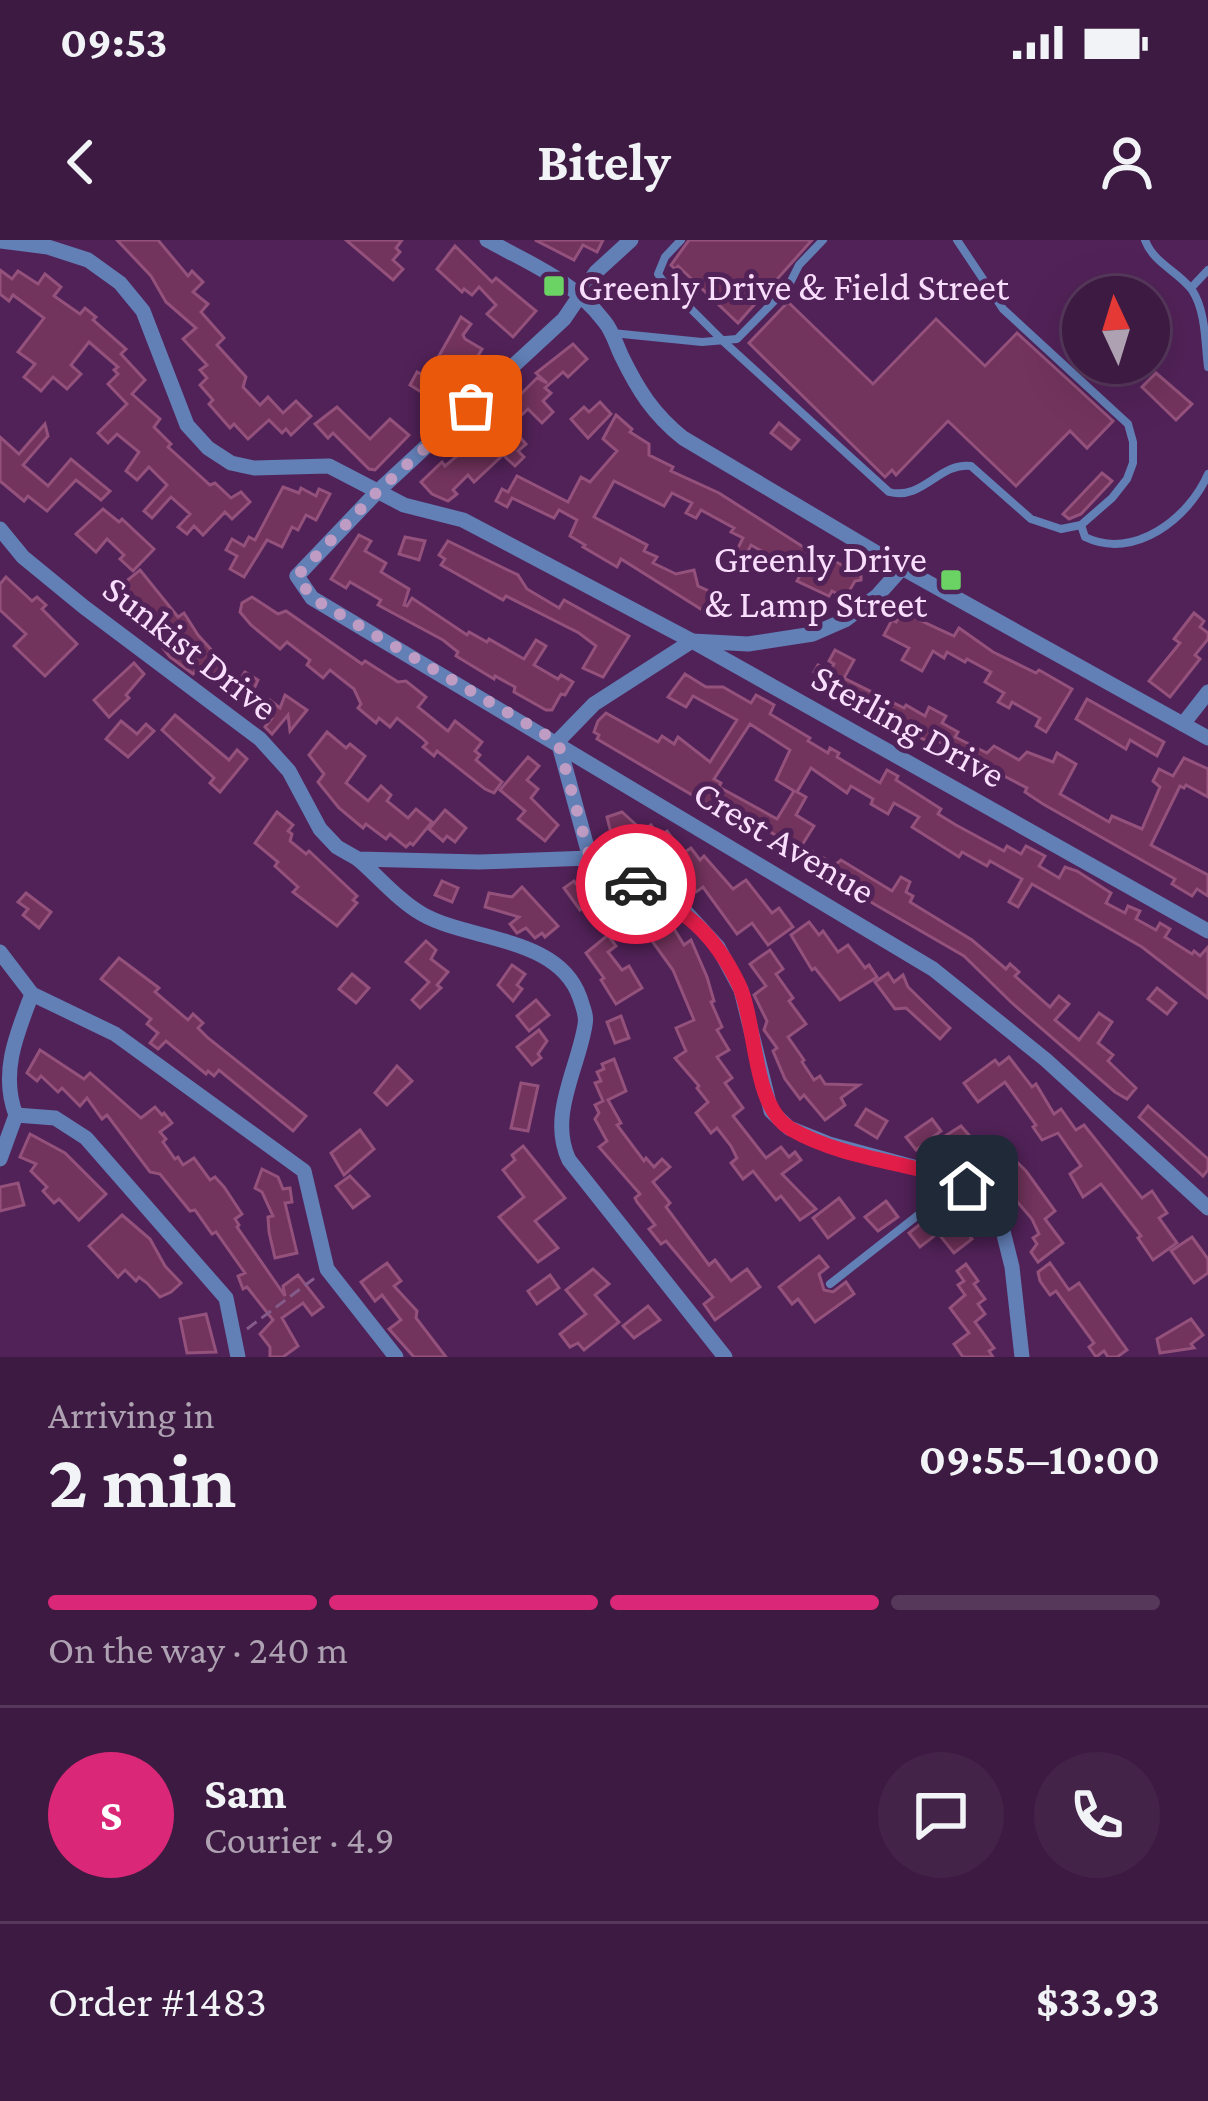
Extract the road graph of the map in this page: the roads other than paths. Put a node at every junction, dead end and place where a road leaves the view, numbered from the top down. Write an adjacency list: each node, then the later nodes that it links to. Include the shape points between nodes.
1 (488, 240): 10 (street)
2 (631, 240): 10 (street)
3 (681, 240): 12 (lane, via 658,274)
4 (823, 240): 12 (lane, via 788,287 737,339)
5 (1145, 240): 9 (lane)
6 (0, 241): 15 (street, Sterling Drive, via 88,260 120,283 143,311 187,425 208,448 254,468 329,466)
7 (961, 242): 16 (lane, via 1003,309 1128,424 1127,479)
8 (1208, 270): 9 (lane)
9 (1191, 288): 13 (lane)
10 (580, 296): 11 (street); 15 (street)
11 (611, 333): 12 (lane); 18 (street, via 638,392 669,427)
12 (724, 342): 16 (lane, via 889,492 917,491 950,468 971,466 1031,519 1061,529)
13 (1208, 367)
14 (1208, 474): 16 (lane, via 1199,495 1144,538 1100,544 1085,538)
15 (377, 492): 19 (street, Sterling Drive, via 463,520); 23 (street, Crest Avenue, via 297,576 312,598)
16 (1081, 525)
17 (0, 530): 25 (street, Sunkist Drive, via 22,557 260,740 289,771 320,829)
18 (902, 568): 19 (street, via 845,620 813,634 748,644); 21 (street)
19 (692, 641): 23 (street, via 594,704); 26 (street, Sterling Drive)
20 (1208, 692): 21 (street)
21 (1183, 724): 22 (street)
22 (1208, 738)
23 (558, 742): 24 (street); 32 (street, Crest Avenue, via 933,969)
24 (590, 858): 25 (street); 31 (street, via 685,911 718,947 741,990 771,1112 789,1129)
25 (358, 859): 36 (street, Sunkist Drive, via 422,914 517,943 575,982 587,1018 562,1145)
26 (1208, 931)
27 (0, 952): 28 (street)
28 (32, 994): 29 (street, via 3,1058 1,1083); 35 (street, via 115,1034 304,1171 327,1268)
29 (16, 1115): 30 (street); 34 (street, via 55,1118 86,1138 226,1298)
30 (0, 1159)
31 (960, 1182): 33 (lane); 37 (street, via 991,1204 1004,1231)
32 (1208, 1208)
33 (830, 1284)
34 (236, 1348)
35 (395, 1357)
36 (725, 1357)
37 (1022, 1357)

